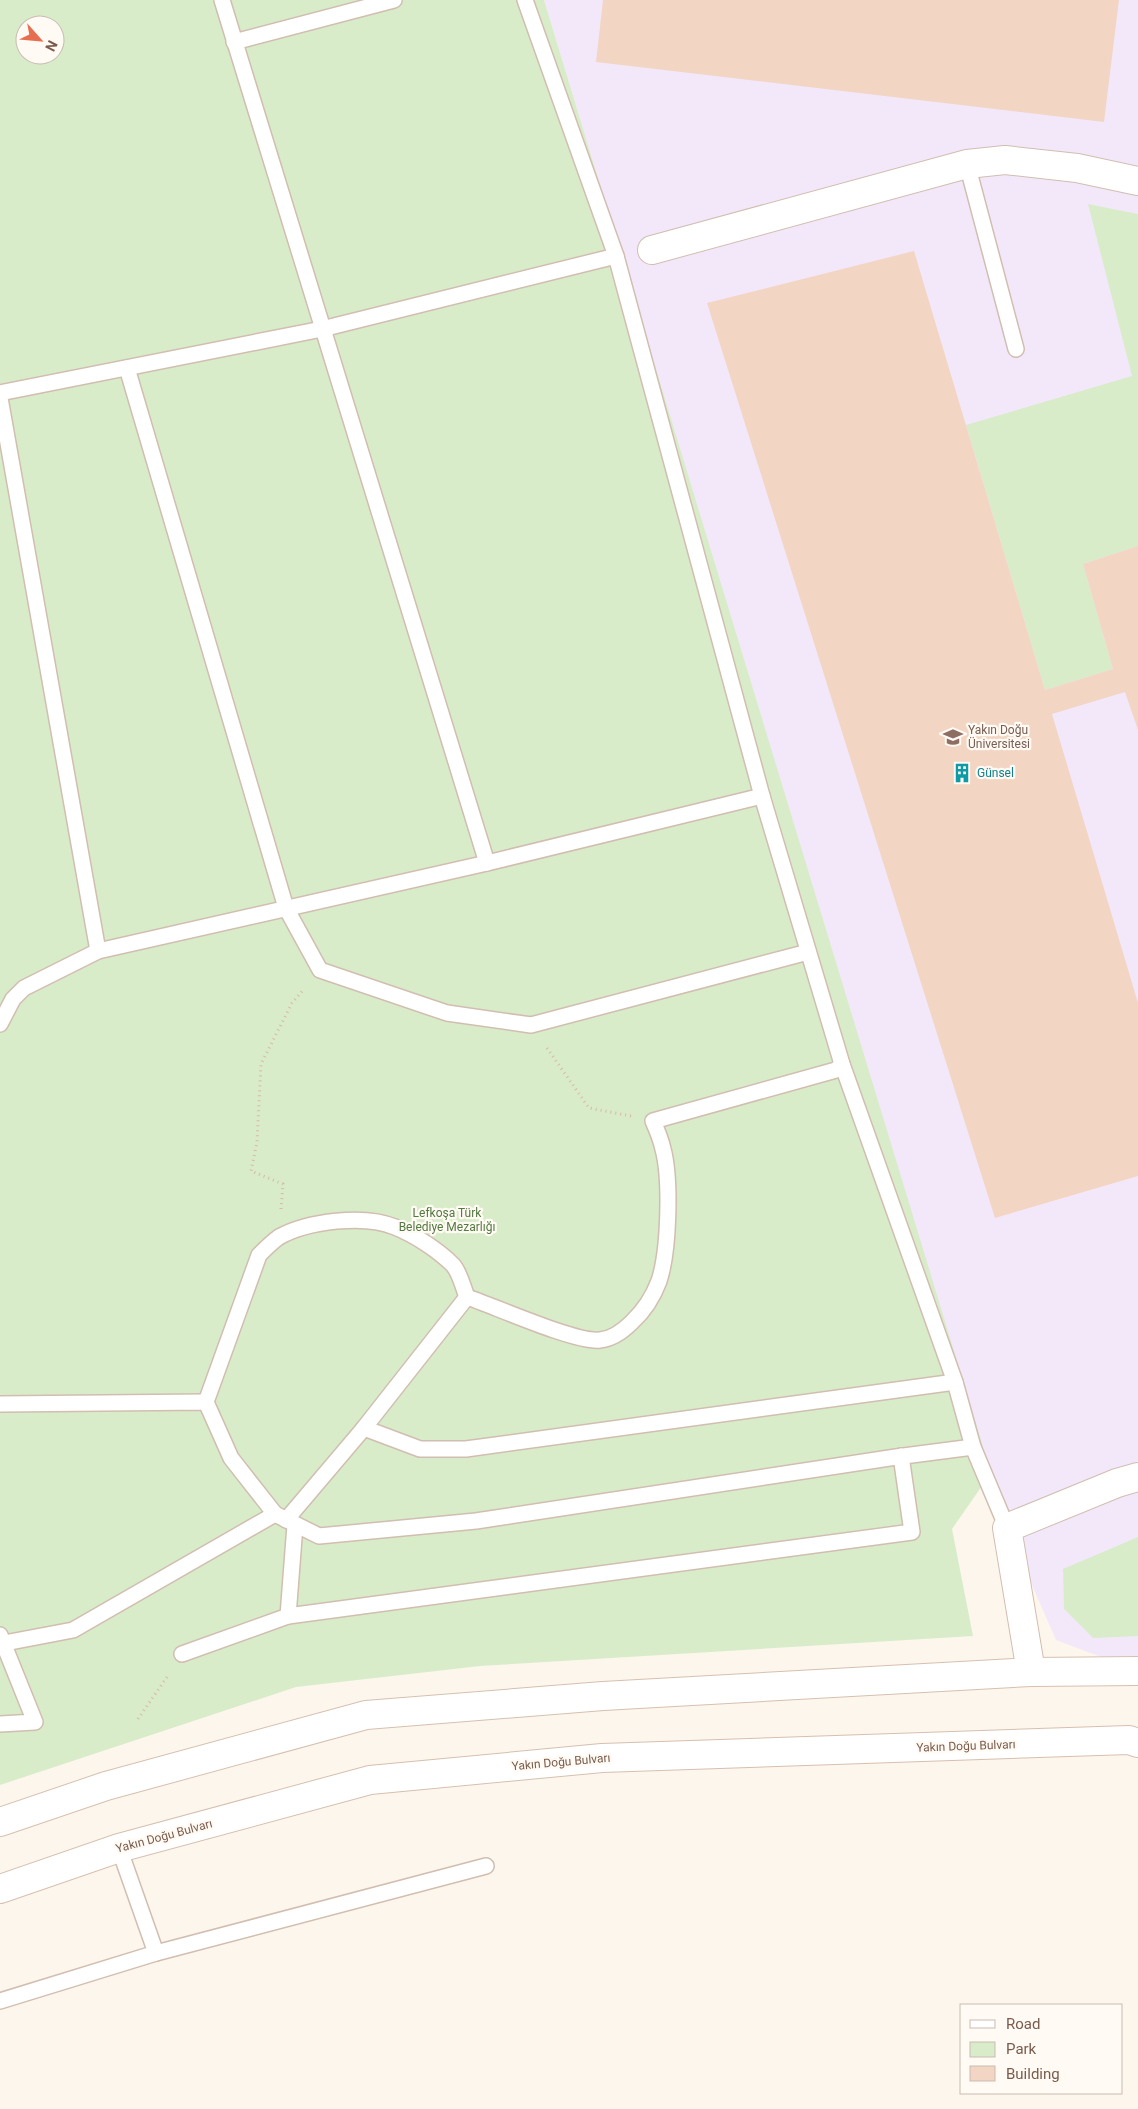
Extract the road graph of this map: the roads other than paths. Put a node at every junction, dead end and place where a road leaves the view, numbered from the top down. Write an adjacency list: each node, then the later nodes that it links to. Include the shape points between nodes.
1 (222, 0): 4 (lane)
2 (394, 0): 4 (lane)
3 (525, 0): 8 (lane)
4 (234, 42): 9 (lane)
5 (968, 164): 6 (main road, via 1005,160 1077,168); 7 (main road); 10 (lane)
6 (1138, 181)
7 (652, 250)
8 (616, 256): 9 (lane); 14 (lane)
9 (322, 329): 11 (lane); 15 (lane)
10 (1016, 349)
11 (128, 368): 12 (lane); 16 (lane)
12 (0, 393)
13 (0, 398): 17 (lane)
14 (762, 796): 15 (lane); 18 (lane)
15 (487, 863): 16 (lane)
16 (286, 908): 17 (lane); 18 (lane, via 320,970 447,1013 531,1025)
17 (98, 951): 19 (lane, via 24,988 13,999)
18 (808, 952): 20 (lane)
19 (0, 1024)
20 (842, 1064): 21 (lane, via 836,1070 654,1121 664,1150 667,1173 667,1224 660,1279 648,1304 616,1334 594,1340 553,1329); 22 (lane)
21 (467, 1297): 23 (lane, via 454,1266 394,1226 326,1222 303,1227 278,1238 259,1255); 25 (lane)
22 (955, 1382): 25 (lane, via 466,1449 420,1449); 26 (lane)
23 (206, 1402): 24 (lane); 29 (lane, via 231,1458)
24 (0, 1404)
25 (364, 1428): 29 (lane)
26 (973, 1447): 27 (lane); 30 (lane)
27 (901, 1456): 29 (lane, via 476,1520 319,1536); 31 (lane, via 912,1532)
28 (1138, 1477): 30 (main road)
29 (286, 1520): 31 (lane); 32 (lane, via 73,1630)
30 (1007, 1528): 35 (main road)
31 (288, 1616): 33 (lane)
32 (1, 1640): 36 (lane, via 35,1722)
33 (182, 1654)
34 (1138, 1671): 35 (main road)
35 (1031, 1672): 38 (main road, via 603,1696 366,1716 106,1786)
36 (0, 1724)
37 (1138, 1743): 39 (main road, Yakın Doğu Bulvarı, via 1119,1740 602,1758 380,1779)
38 (0, 1822)
39 (119, 1848): 41 (main road, Yakın Doğu Bulvarı); 42 (lane)
40 (486, 1866): 42 (lane)
41 (0, 1888)
42 (156, 1953): 43 (lane)
43 (0, 2001)

